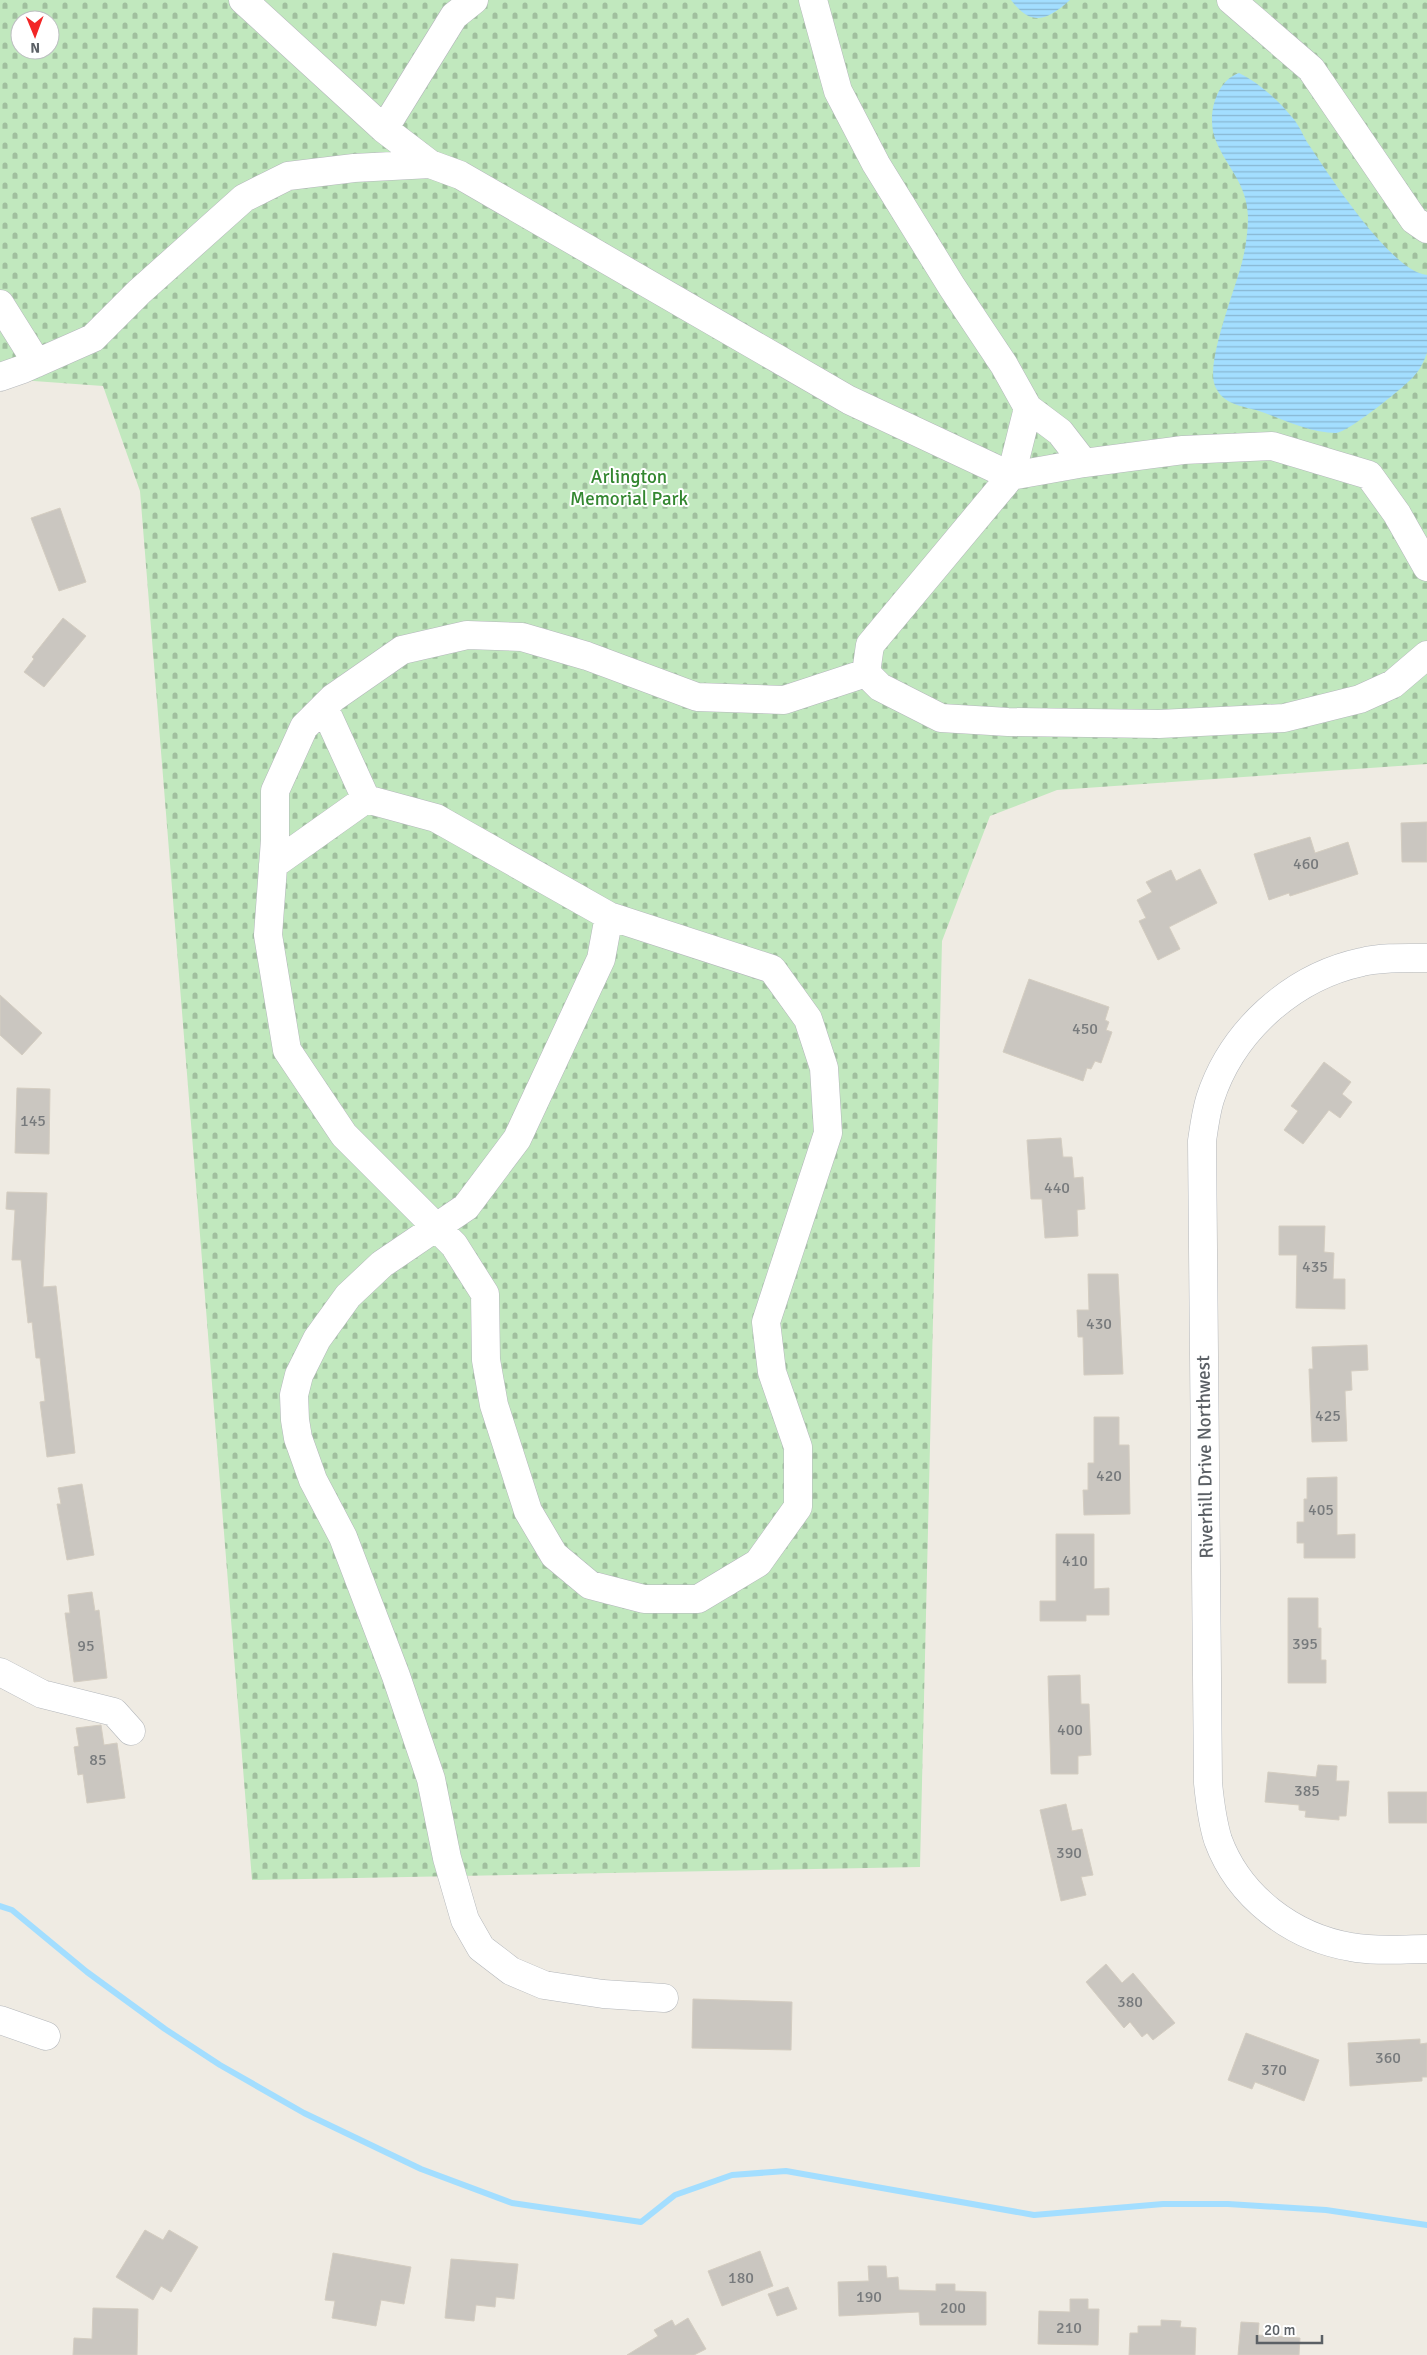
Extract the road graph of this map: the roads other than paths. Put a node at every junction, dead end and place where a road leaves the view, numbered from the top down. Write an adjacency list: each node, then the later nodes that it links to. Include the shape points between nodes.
1 (243, 0): 5 (street)
2 (474, 0): 5 (street, via 454,16)
3 (813, 0): 11 (street, via 838,91 868,148)
4 (1232, 0): 7 (street, via 1311,69 1414,220)
5 (384, 129): 6 (street)
6 (430, 164): 9 (street, via 288,176 244,198 93,338); 13 (street, via 460,175 849,400)
7 (1427, 229)
8 (0, 304): 9 (street)
9 (37, 363): 10 (street)
10 (0, 377)
11 (1028, 408): 12 (street, via 1060,432); 13 (street)
12 (1084, 464): 13 (street); 14 (street, via 1183,450 1272,446 1369,475 1397,514)
13 (1011, 476): 16 (street, via 870,645)
14 (1427, 567)
15 (1427, 655): 16 (street, via 1394,684 1360,699 1284,718 1159,724 941,718 880,687)
16 (866, 673): 17 (street, via 784,700 697,697 587,656 522,637 467,635 402,650)
17 (324, 707): 18 (street); 19 (street, via 304,727 274,791)
18 (366, 799): 19 (street); 20 (street, via 436,818)
19 (273, 865): 22 (street, via 268,936 288,1050 344,1135)
20 (608, 916): 22 (street, via 601,959 517,1139 466,1207); 22 (street, via 772,969 808,1019 824,1068 828,1133 766,1322 772,1372 798,1447 798,1507 758,1563 698,1599 644,1599 590,1585 554,1555 528,1511 494,1406 486,1360 485,1294 454,1245)
21 (1427, 958): 25 (street, Riverhill Drive Northwest, via 1363,962 1336,969 1286,994 1252,1024 1228,1058 1210,1100 1202,1141 1208,1784 1216,1831 1231,1866 1248,1890 1292,1927 1318,1939 1352,1948)
22 (437, 1227): 26 (street, via 382,1264 348,1296 317,1340 299,1375 294,1395 298,1438 313,1480 343,1537 396,1676 431,1779 447,1858 465,1920 481,1948 511,1970 544,1985 603,1994)
23 (0, 1672): 24 (street, via 42,1694 114,1712)
24 (131, 1731)
25 (1427, 1949)
26 (664, 1998)
27 (0, 2020): 28 (street)
28 (46, 2036)

